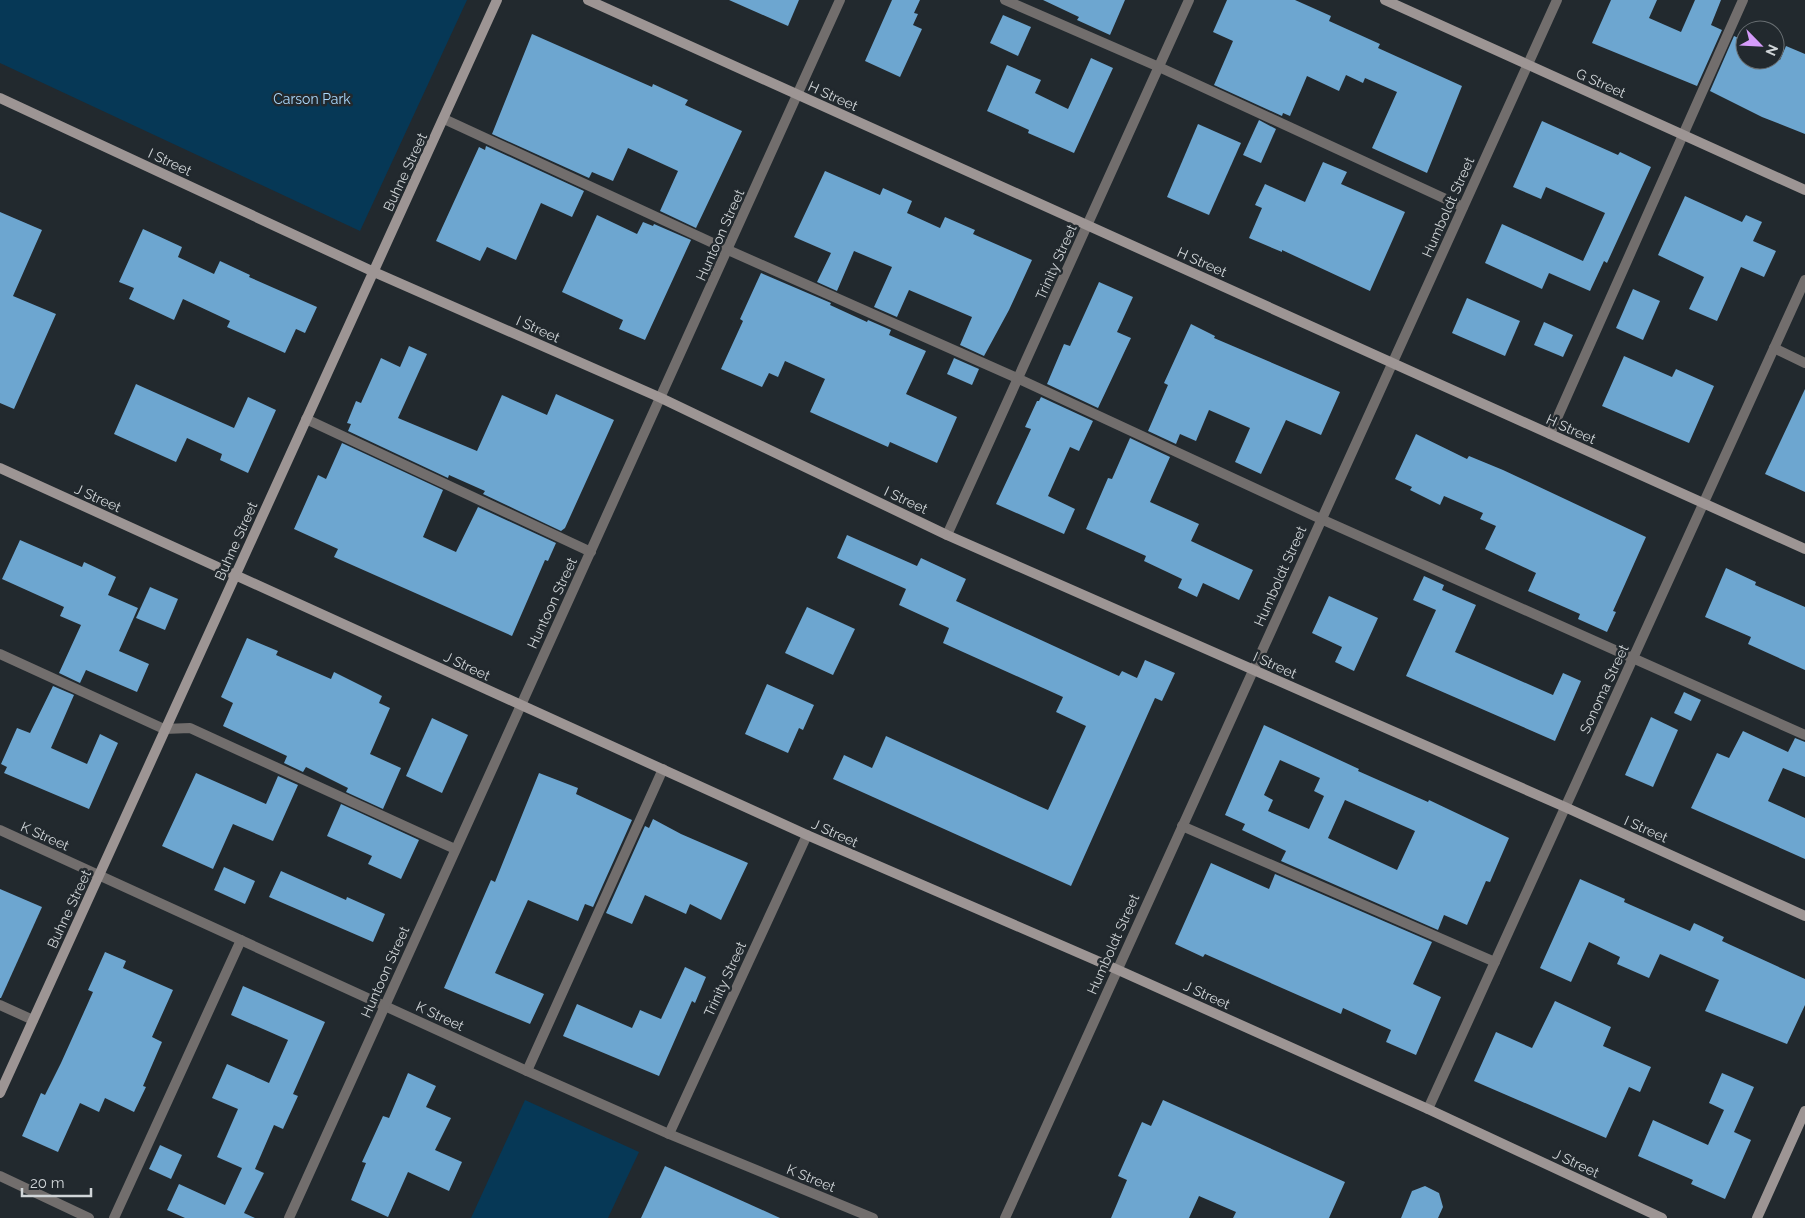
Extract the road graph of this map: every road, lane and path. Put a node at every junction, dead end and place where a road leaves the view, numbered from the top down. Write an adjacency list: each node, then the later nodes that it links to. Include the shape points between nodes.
1 (497, 0): 13 (street, Buhne Street)
2 (588, 0): 11 (street, H Street)
3 (840, 0): 11 (street, Huntoon Street)
4 (1005, 0): 10 (street)
5 (1190, 0): 10 (street, Trinity Street)
6 (1385, 0): 9 (street, G Street)
7 (1557, 0): 9 (street, Humboldt Street)
8 (1743, 0): 14 (street)
9 (1528, 65): 14 (street, G Street); 16 (street, Humboldt Street)
10 (1159, 67): 16 (street); 17 (street, Trinity Street)
11 (798, 94): 17 (street, H Street); 18 (street, Huntoon Street)
12 (0, 98): 19 (street, I Street)
13 (444, 119): 18 (street); 19 (street, Buhne Street)
14 (1682, 134): 15 (street, G Street); 27 (street)
15 (1805, 190)
16 (1463, 208): 22 (street, Humboldt Street)
17 (1087, 225): 22 (street, H Street); 24 (street, Trinity Street)
18 (728, 250): 24 (street); 25 (street, Huntoon Street)
19 (374, 272): 25 (street, I Street); 26 (street, Buhne Street)
20 (1805, 280): 21 (street, Sonoma Street)
21 (1774, 348): 23 (street); 29 (street, Sonoma Street)
22 (1392, 363): 27 (street, H Street); 30 (street, Humboldt Street)
23 (1805, 363)
24 (1019, 378): 30 (street); 31 (street, Trinity Street)
25 (661, 398): 31 (street, I Street); 33 (street, Huntoon Street)
26 (306, 419): 33 (street); 34 (street, Buhne Street)
27 (1550, 434): 29 (street, H Street)
28 (0, 468): 34 (street, J Street)
29 (1703, 504): 32 (street, H Street); 36 (street, Sonoma Street)
30 (1321, 519): 36 (street); 37 (street, Humboldt Street)
31 (947, 534): 37 (street, I Street)
32 (1805, 550)
33 (591, 552): 38 (street, Huntoon Street)
34 (236, 575): 38 (street, J Street); 39 (street, Buhne Street)
35 (0, 654): 39 (street)
36 (1633, 659): 40 (street); 42 (street, Sonoma Street)
37 (1252, 670): 42 (street, I Street); 43 (street, Humboldt Street)
38 (520, 706): 41 (street, J Street); 46 (street, Huntoon Street)
39 (164, 729): 46 (street, via 190,728); 47 (street, Buhne Street)
40 (1805, 735)
41 (663, 769): 45 (street, J Street); 55 (street)
42 (1566, 807): 48 (street, I Street); 50 (street, Sonoma Street)
43 (1182, 826): 50 (street); 51 (street, Humboldt Street)
44 (0, 830): 47 (street, K Street)
45 (806, 835): 51 (street, J Street); 59 (street, Trinity Street)
46 (455, 849): 53 (street, Huntoon Street)
47 (99, 876): 49 (street, K Street); 54 (street, Buhne Street)
48 (1805, 916)
49 (241, 940): 53 (street, K Street); 62 (street)
50 (1495, 962): 57 (street, Sonoma Street)
51 (1116, 969): 57 (street, J Street); 65 (street, Humboldt Street)
52 (0, 1005): 54 (street)
53 (386, 1006): 55 (street, K Street); 63 (street, Huntoon Street)
54 (33, 1020): 56 (street, Buhne Street)
55 (527, 1071): 59 (street, K Street)
56 (0, 1092)
57 (1428, 1109): 66 (street, J Street)
58 (1805, 1111): 67 (street)
59 (669, 1134): 64 (street, K Street)
60 (0, 1176): 61 (street)
61 (89, 1218)
62 (114, 1218)
63 (289, 1218)
64 (873, 1218)
65 (1005, 1218)
66 (1662, 1218)
67 (1757, 1218)

